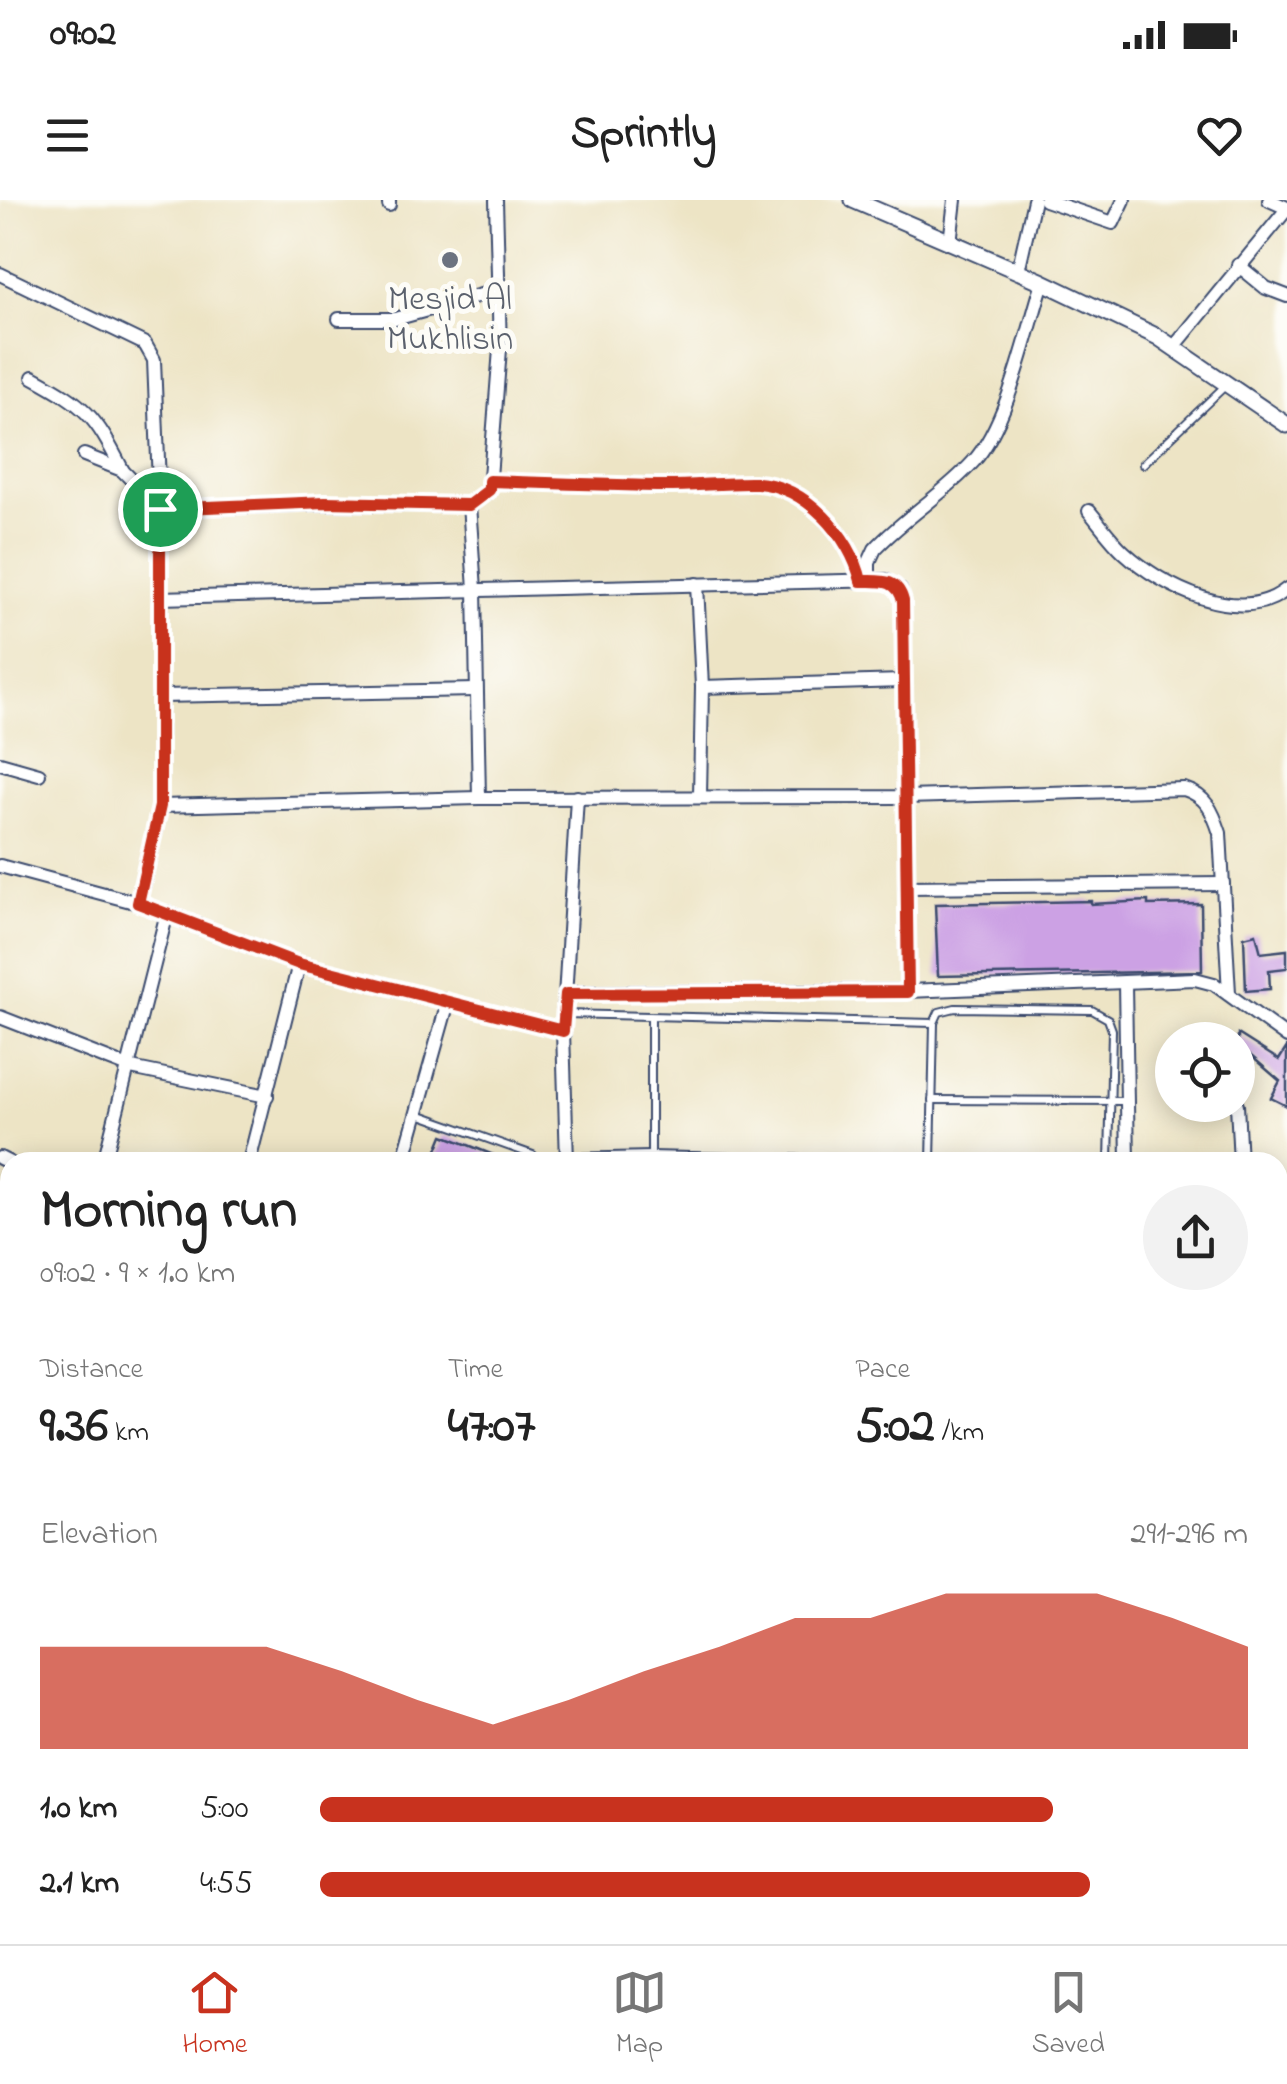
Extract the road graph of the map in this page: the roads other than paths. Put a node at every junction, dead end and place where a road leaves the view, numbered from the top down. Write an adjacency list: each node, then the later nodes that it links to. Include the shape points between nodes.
1 (496, 200): 14 (street)
2 (955, 200): 9 (street)
3 (1034, 200): 11 (street)
4 (1046, 200): 5 (street, via 1113,223)
5 (1124, 200)
6 (1269, 200): 8 (street)
7 (857, 201): 9 (street)
8 (1287, 208): 10 (street)
9 (950, 243): 11 (street)
10 (1238, 266): 15 (street); 17 (street)
11 (1018, 271): 13 (street)
12 (0, 274): 26 (street, via 145,344 156,375)
13 (1044, 282): 17 (street); 28 (street, via 986,444 875,550)
14 (499, 290): 16 (street, via 395,319); 24 (street)
15 (1287, 296)
16 (339, 319)
17 (1174, 347): 19 (street)
18 (33, 377): 23 (street, via 86,410)
19 (1228, 384): 20 (street); 22 (lane)
20 (1287, 425)
21 (84, 454): 23 (street)
22 (1143, 464)
23 (122, 470): 26 (street)
24 (489, 481): 25 (street, via 489,490); 28 (street, via 761,483 799,498 844,537)
25 (469, 505): 26 (street); 30 (street)
26 (160, 509): 32 (street)
27 (1088, 510): 31 (street, via 1125,554 1195,598 1250,602)
28 (865, 581): 29 (street); 33 (street, via 886,580 902,595)
29 (698, 584): 30 (street); 34 (street)
30 (475, 589): 32 (street); 35 (street)
31 (1287, 589)
32 (158, 598): 36 (street)
33 (903, 680): 34 (street); 41 (street)
34 (702, 686): 39 (street)
35 (476, 690): 36 (street); 42 (street)
36 (158, 696): 43 (street)
37 (0, 763): 38 (street)
38 (39, 774)
39 (700, 796): 40 (street); 41 (street)
40 (577, 797): 42 (street); 52 (street)
41 (906, 797): 45 (street, via 1184,789 1213,811); 46 (street)
42 (479, 798): 43 (street)
43 (160, 806): 47 (street)
44 (0, 866): 47 (street)
45 (1223, 884): 46 (street); 53 (street)
46 (906, 886): 51 (street)
47 (138, 903): 48 (street)
48 (167, 913): 49 (street); 61 (street)
49 (299, 964): 54 (street); 62 (street)
50 (1125, 984): 51 (street); 53 (street, via 1195,979); 64 (street)
51 (908, 992): 52 (street)
52 (566, 994): 55 (street)
53 (1229, 994): 60 (street)
54 (448, 1002): 59 (street); 65 (street)
55 (564, 1014): 56 (lane); 59 (street)
56 (651, 1017): 58 (lane); 72 (lane)
57 (0, 1018): 61 (street)
58 (934, 1023): 63 (lane); 64 (lane, via 939,1012 956,1008 1092,1010 1112,1030)
59 (563, 1031): 71 (street)
60 (1287, 1037)
61 (130, 1068): 62 (street); 67 (street)
62 (266, 1096): 68 (street)
63 (932, 1100): 64 (lane); 73 (lane)
64 (1119, 1102): 74 (lane); 75 (street)
65 (416, 1113): 69 (street); 70 (lane)
66 (1238, 1122): 76 (street)
67 (107, 1152)
68 (252, 1152)
69 (406, 1152)
70 (527, 1152)
71 (568, 1152)
72 (651, 1152)
73 (931, 1152)
74 (1111, 1152)
75 (1126, 1152)
76 (1239, 1152)

